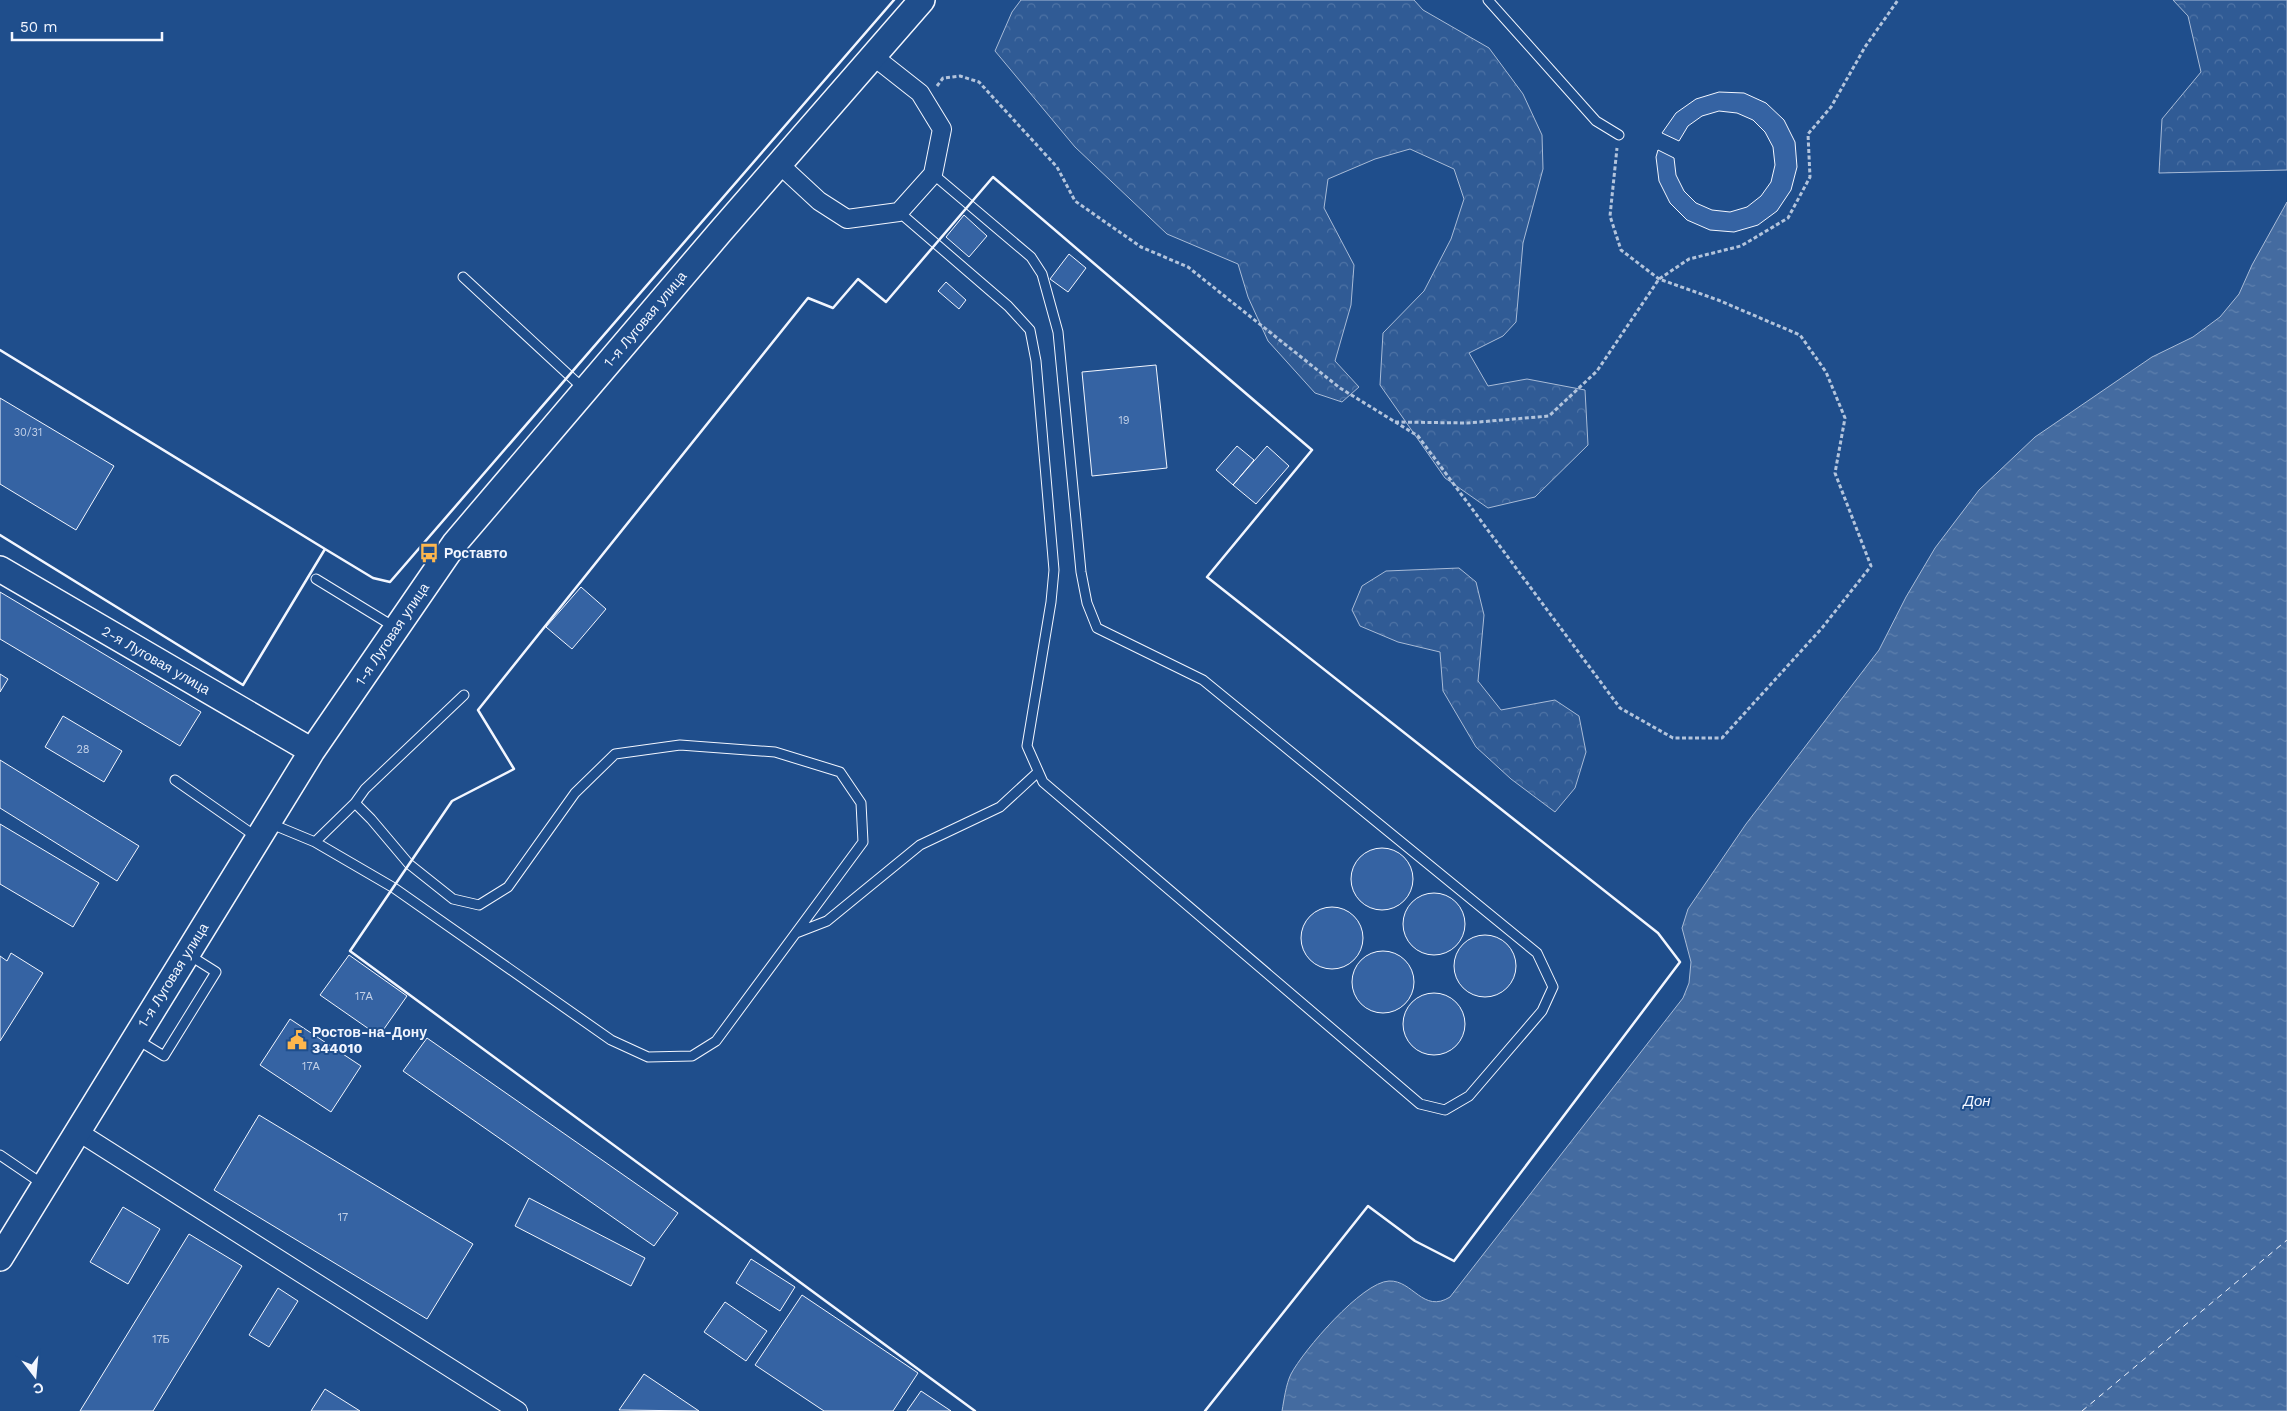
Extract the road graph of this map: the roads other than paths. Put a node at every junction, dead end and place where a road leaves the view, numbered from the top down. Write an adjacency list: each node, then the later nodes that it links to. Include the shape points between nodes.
1 (922, 0): 3 (main road, 1-я Луговая улица)
2 (1488, 0): 4 (lane, via 1596,121)
3 (873, 56): 5 (main road, 1-я Луговая улица); 6 (street, via 920,93 942,129)
4 (1619, 135)
5 (779, 164): 7 (street, via 819,201 847,219); 9 (main road, 1-я Луговая улица)
6 (933, 174): 7 (street); 15 (lane, via 1031,257 1042,274 1058,332 1081,572 1086,603 1097,628 1203,680 1537,953 1553,986 1542,1011 1469,1096 1445,1110 1420,1104 1043,782)
7 (899, 212): 15 (lane, via 1008,306 1030,330 1036,361 1054,570 1027,746)
8 (462, 277): 9 (lane)
9 (585, 390): 12 (main road, 1-я Луговая улица, via 455,543)
10 (0, 569): 14 (main road, 2-я Луговая улица)
11 (316, 579): 12 (lane)
12 (396, 628): 14 (main road, 1-я Луговая улица)
13 (464, 695): 17 (lane, via 365,789)
14 (312, 751): 18 (main road, 1-я Луговая улица)
15 (1038, 772): 20 (lane, via 1000,807 920,845 827,921)
16 (175, 780): 18 (lane)
17 (355, 804): 19 (lane); 20 (lane, via 409,864 453,899 479,905 508,887 575,793 614,754 680,745 776,752 840,772 861,803 863,842)
18 (263, 831): 19 (lane); 21 (main road, 1-я Луговая улица)
19 (315, 842): 20 (lane, via 394,888 611,1040 648,1057 692,1056 716,1041)
20 (796, 933)
21 (186, 954): 22 (main road, 1-я Луговая улица); 22 (lane, via 216,972 185,1023 164,1056)
22 (134, 1038): 23 (main road, 1-я Луговая улица)
23 (76, 1131): 25 (main road, 1-я Луговая улица); 27 (street)
24 (0, 1155): 25 (lane)
25 (44, 1185): 26 (main road, 1-я Луговая улица)
26 (0, 1258)
27 (518, 1411)

